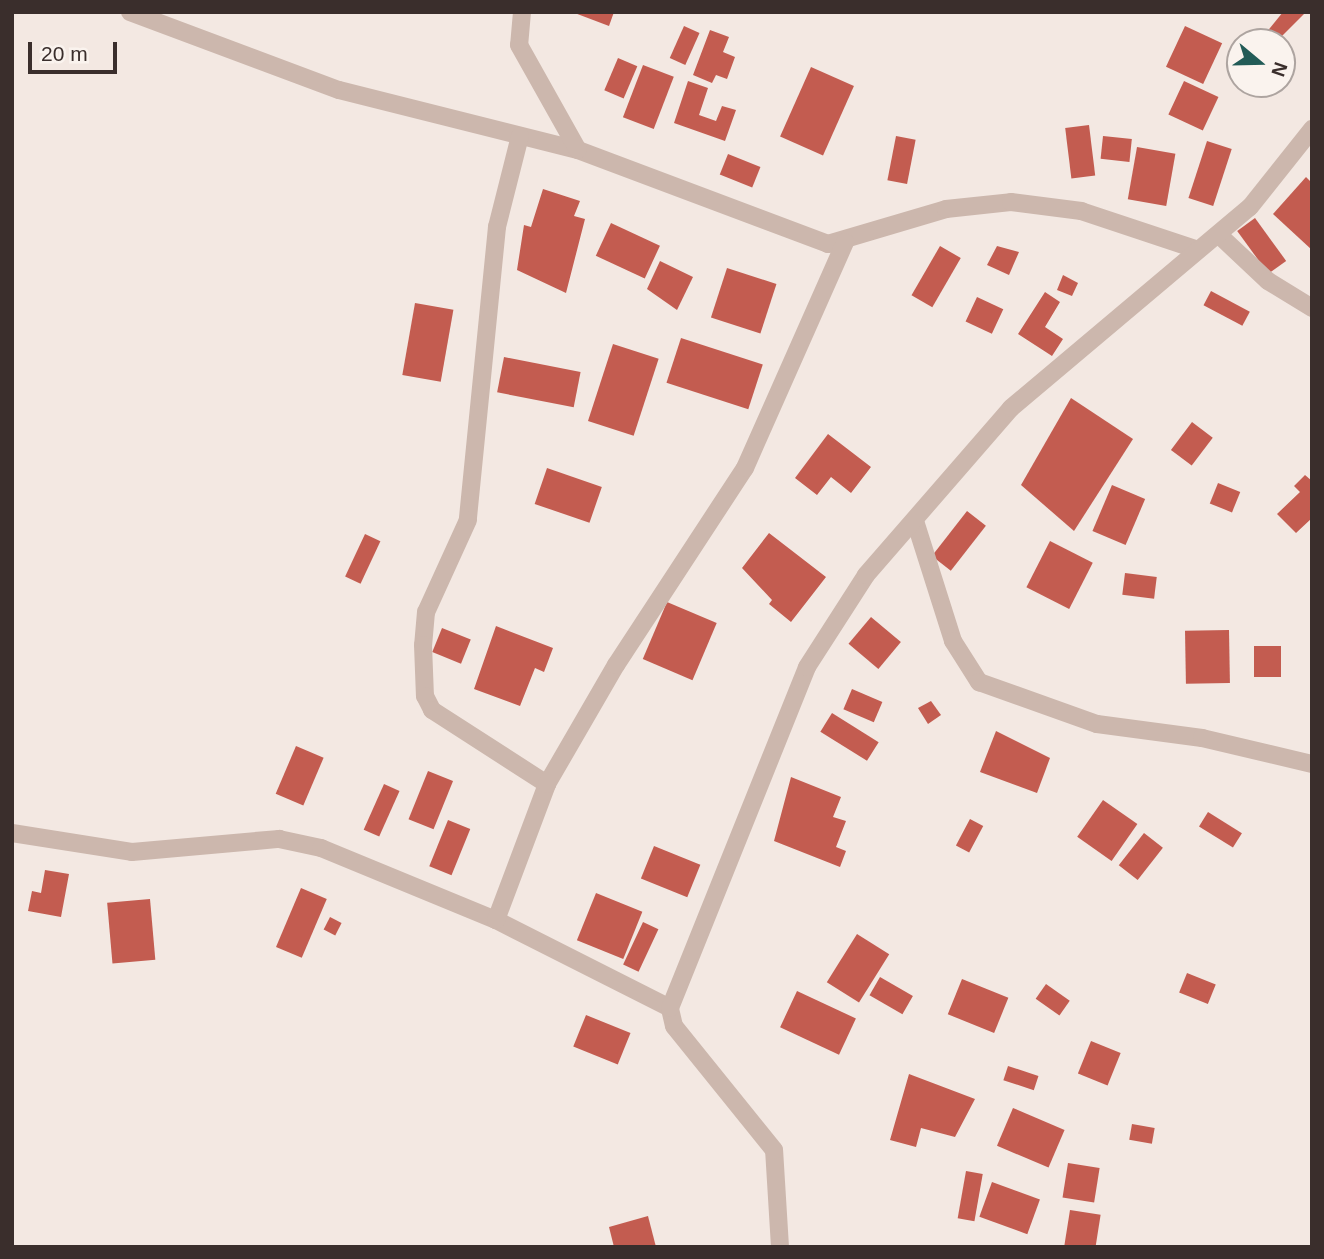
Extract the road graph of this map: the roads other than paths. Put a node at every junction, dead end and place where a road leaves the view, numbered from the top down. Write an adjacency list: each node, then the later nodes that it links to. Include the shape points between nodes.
1 (130, 12): 4 (street, via 339,90)
2 (522, 12): 5 (street, via 519,46)
3 (1312, 129): 6 (street, via 1250,207)
4 (520, 135): 5 (street); 12 (street, via 497,227 476,482 468,520 426,612 425,696 442,720)
5 (578, 150): 7 (street, via 811,239)
6 (1219, 235): 8 (street); 9 (street, via 1268,281)
7 (845, 242): 8 (street, via 946,209 1011,202 1081,211); 12 (street, via 745,468 616,665)
8 (1198, 250): 10 (street, via 1011,408)
9 (1312, 308)
10 (915, 521): 11 (street, via 953,641 979,682 1097,724 1202,738); 15 (street, via 841,608 807,667)
11 (1312, 764)
12 (547, 784): 14 (street)
13 (12, 833): 14 (street, via 132,852 279,839 321,848)
14 (496, 920): 15 (street)
15 (670, 1008): 16 (street, via 674,1026 774,1150)
16 (779, 1247)

